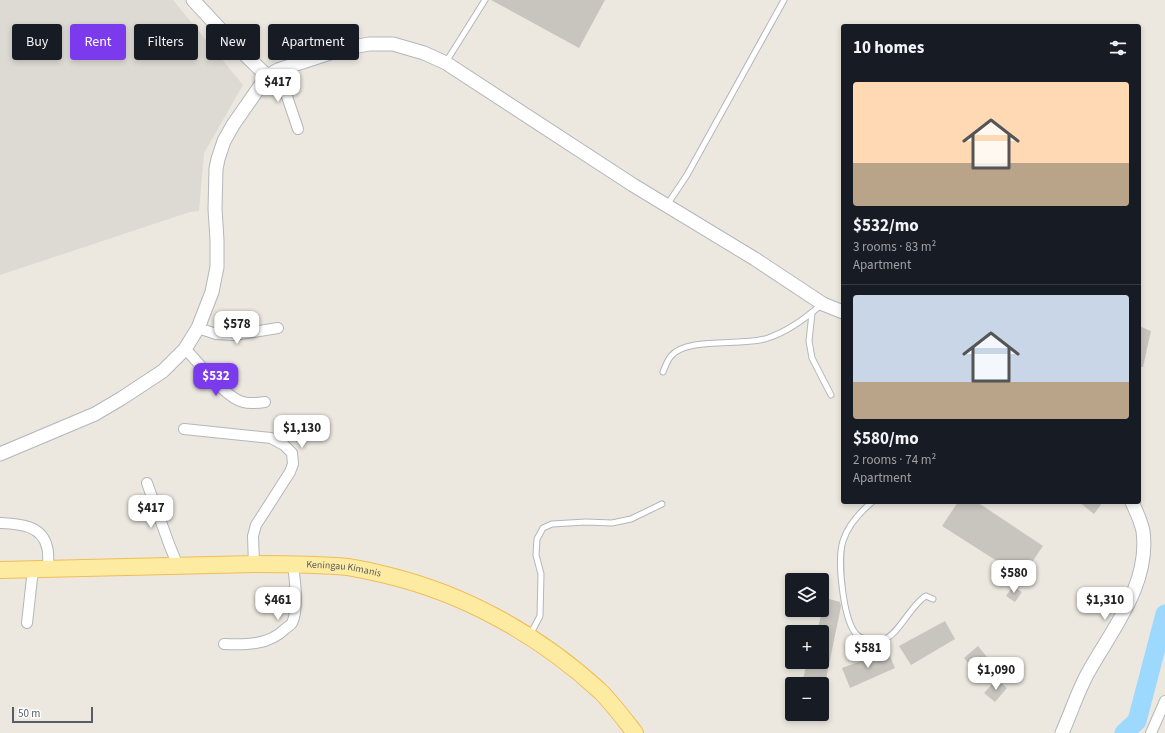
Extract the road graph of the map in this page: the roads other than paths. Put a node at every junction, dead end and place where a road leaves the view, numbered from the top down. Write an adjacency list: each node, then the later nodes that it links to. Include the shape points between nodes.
1 (193, 0): 5 (street, via 229,39)
2 (485, 0): 4 (lane)
3 (784, 0): 7 (lane, via 687,175)
4 (446, 63): 5 (street, via 394,44 369,44 342,49); 7 (street)
5 (273, 73): 6 (street); 11 (street, via 233,125 218,159 215,209 217,267 212,292)
6 (298, 129)
7 (667, 206): 8 (street, via 755,258)
8 (823, 304): 9 (street); 10 (lane)
9 (841, 311)
10 (812, 313): 14 (lane, via 802,322 767,339 702,344 680,349 672,355); 15 (lane, via 809,341 812,358)
11 (198, 328): 12 (street, via 216,334 234,335); 13 (street)
12 (278, 328)
13 (185, 349): 16 (street, via 219,385 237,399 248,403); 18 (street, via 163,371 95,414)
14 (663, 372)
15 (832, 396)
16 (265, 402)
17 (184, 429): 24 (street, via 271,438 292,453 294,464 290,472 256,525 253,536)
18 (0, 454)
19 (147, 483): 26 (street)
20 (662, 504): 31 (lane, via 630,519 612,523 552,524 543,528 536,547 541,574 540,616)
21 (870, 504): 29 (lane, via 849,526 843,542 843,591 850,625 858,636 871,640 886,639 920,599 926,596)
22 (1133, 504): 35 (street, via 1143,530 1137,582 1118,624 1088,672)
23 (1, 523): 27 (street, via 30,526 44,537 47,547)
24 (254, 564): 25 (main road, Keningau Kimanis); 26 (main road, Keningau Kimanis)
25 (293, 564): 31 (main road, Keningau Kimanis, via 349,567 406,580 481,609); 32 (street, via 296,608 292,623 278,637 258,643)
26 (178, 566): 27 (main road, Keningau Kimanis)
27 (41, 569): 28 (main road, Keningau Kimanis); 30 (street)
28 (0, 570)
29 (933, 599)
30 (27, 623)
31 (529, 636): 34 (main road, Keningau Kimanis, via 600,692)
32 (224, 644)
33 (1165, 701): 36 (street)
34 (635, 733)
35 (1062, 733)
36 (1151, 733)

